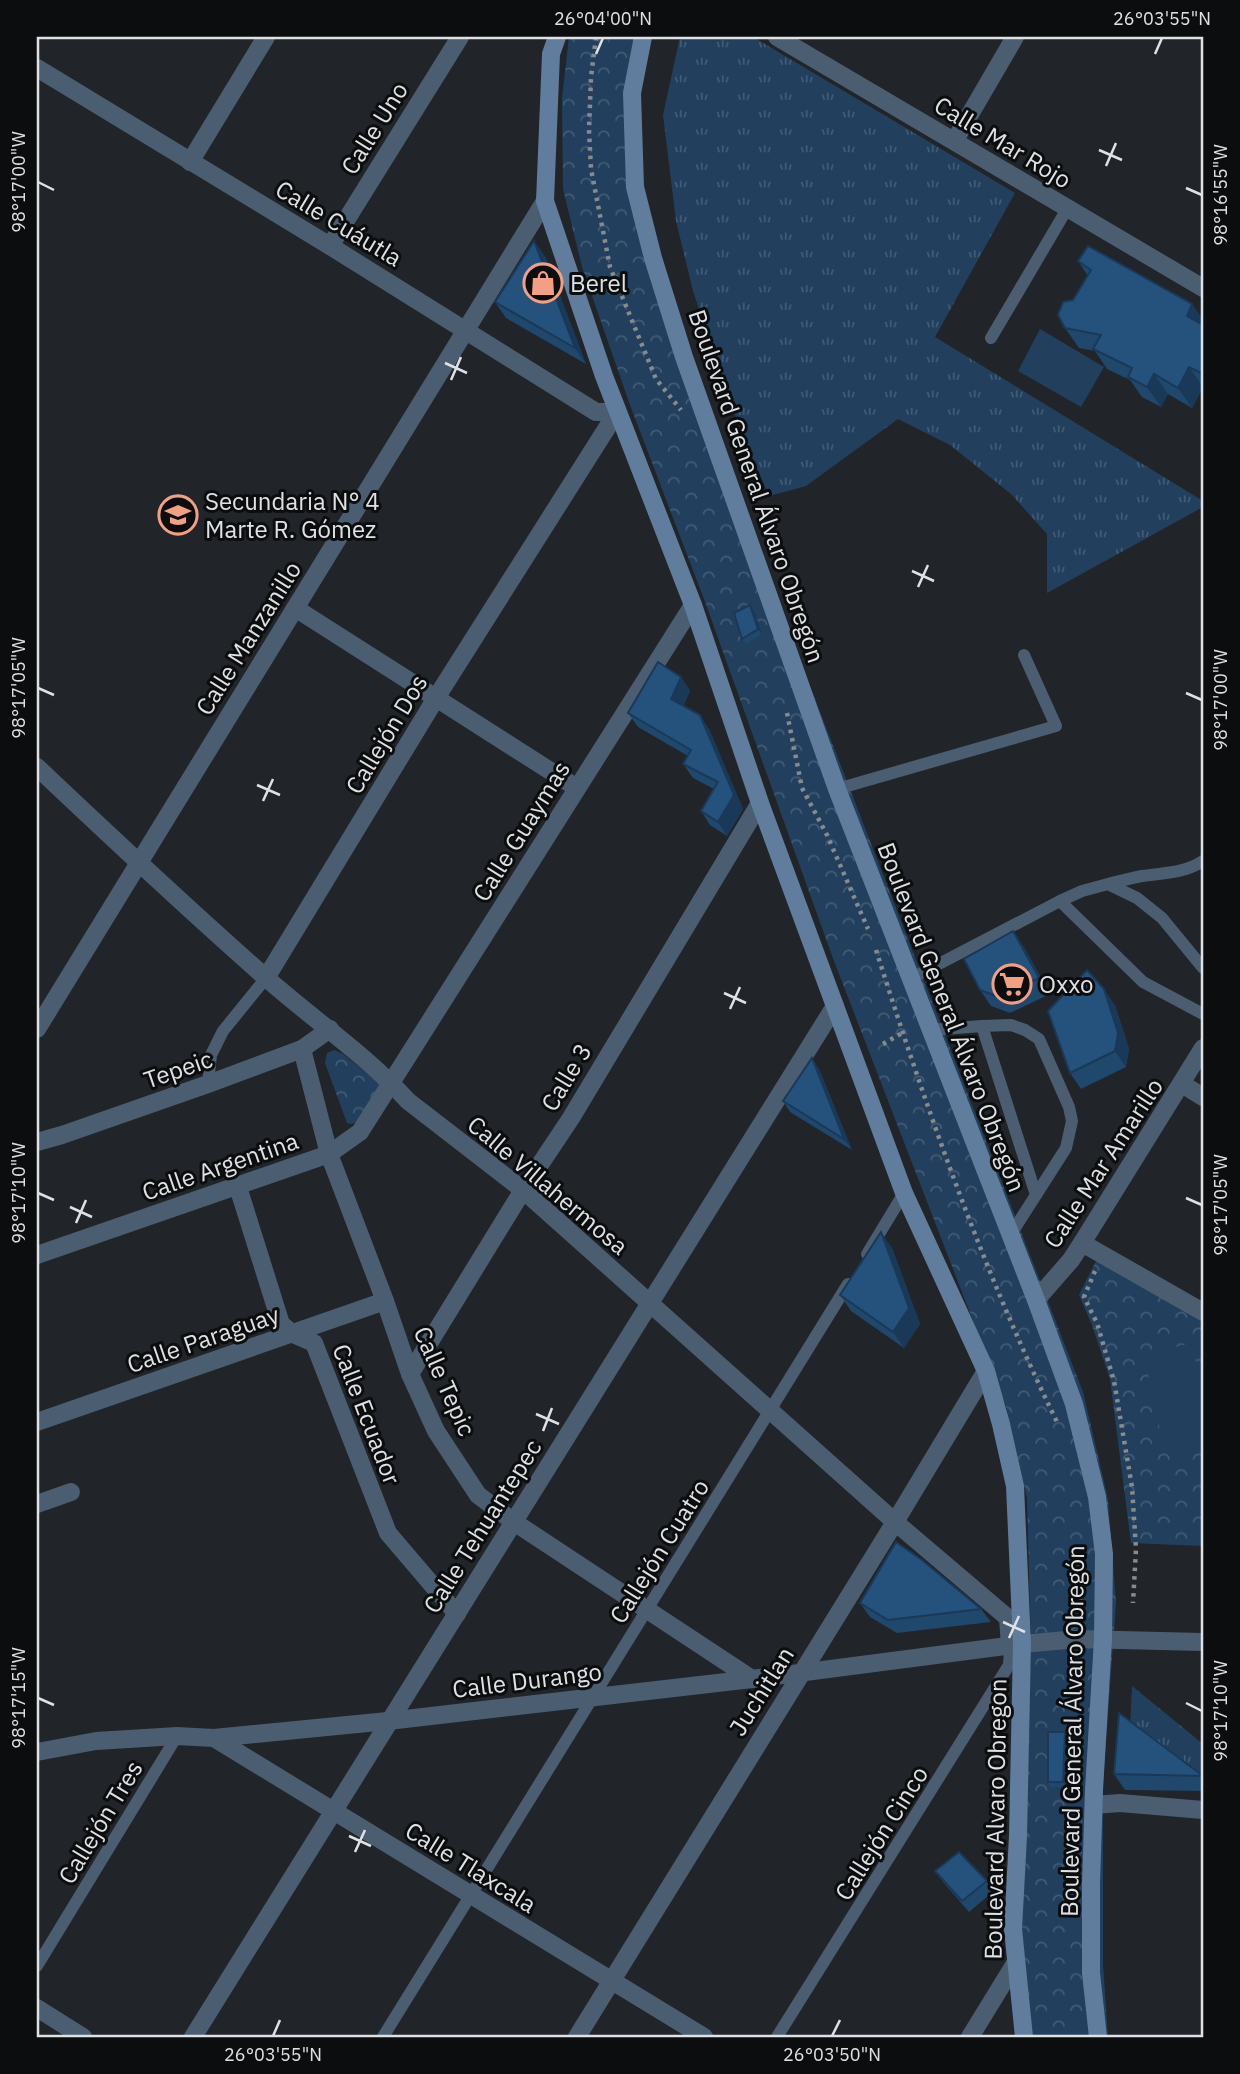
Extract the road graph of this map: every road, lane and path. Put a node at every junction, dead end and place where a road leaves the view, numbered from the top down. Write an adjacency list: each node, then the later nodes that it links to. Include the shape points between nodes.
1 (266, 37): 9 (street)
2 (460, 37): 12 (street, Calle Uno)
3 (557, 37): 10 (main road, via 551,54)
4 (643, 37): 23 (main road, Boulevard General Álvaro Obregón, via 632,93 635,187 653,258)
5 (777, 37): 8 (street, Calle Mar Rojo)
6 (1015, 37): 8 (street)
7 (37, 68): 9 (street, Calle Cuáutla)
8 (955, 140): 11 (street, Calle Mar Rojo)
9 (190, 162): 12 (street, Calle Cuáutla)
10 (545, 201): 14 (street, Calle Manzanillo); 16 (main road)
11 (1067, 209): 13 (street, Calle Mar Rojo); 15 (lane)
12 (330, 246): 14 (street, Calle Cuáutla)
13 (1203, 288)
14 (467, 330): 16 (street, Calle Cuáutla, via 596,412); 18 (street, Calle Manzanillo)
15 (991, 338)
16 (618, 412): 17 (main road); 20 (street, Callejón Dos)
17 (693, 606): 22 (street, Calle Guaymas); 24 (main road)
18 (295, 608): 20 (street); 26 (street, Calle Manzanillo)
19 (1024, 655): 23 (lane, via 1056,726)
20 (436, 698): 22 (street); 30 (street, Callejón Dos)
21 (37, 768): 26 (street, Calle Villahermosa)
22 (576, 788): 42 (street, Calle Guaymas)
23 (837, 789): 31 (main road, Boulevard General Álvaro Obregón)
24 (760, 803): 32 (main road); 48 (street, Calle 3)
25 (1203, 861): 27 (lane, via 1195,867)
26 (138, 862): 30 (street, Calle Villahermosa); 36 (street, Calle Manzanillo)
27 (1108, 884): 28 (lane); 29 (lane, via 1137,898 1162,918)
28 (1059, 901): 31 (lane); 33 (lane, via 1143,982)
29 (1203, 968)
30 (266, 978): 37 (street, Calle Villahermosa); 41 (lane, Callejón Dos, via 223,1031 211,1055)
31 (912, 978): 35 (main road, Boulevard General Álvaro Obregón)
32 (835, 1006): 49 (main road); 57 (street, Calle Tehuantepec)
33 (1203, 1014)
34 (982, 1026): 35 (lane); 50 (lane); 50 (lane, via 1011,1025 1039,1039 1069,1108 1072,1121 1066,1148)
35 (922, 1028): 38 (path); 51 (main road, Boulevard General Álvaro Obregón)
36 (37, 1029)
37 (330, 1029): 40 (street, Tepeic); 42 (street, Calle Villahermosa)
38 (883, 1044)
39 (1203, 1048): 43 (street, Calle Mar Amarillo)
40 (302, 1049): 41 (street, Tepeic); 46 (street, Calle Tepic)
41 (208, 1084): 45 (street, Tepeic)
42 (392, 1084): 46 (street, Calle Argentina, via 360,1132); 48 (street, Calle Villahermosa)
43 (1182, 1084): 44 (street); 52 (street, Calle Mar Amarillo)
44 (1203, 1097)
45 (37, 1142)
46 (329, 1154): 47 (street, Calle Argentina); 56 (street, Calle Tepic)
47 (238, 1187): 53 (street, Calle Argentina); 59 (street, Calle Ecuador, via 281,1324)
48 (523, 1190): 57 (street, Calle Villahermosa); 63 (street, Calle 3)
49 (905, 1194): 62 (main road); 64 (lane, Callejón Cuatro)
50 (1036, 1195): 51 (lane)
51 (1011, 1234): 55 (main road, Boulevard General Álvaro Obregón)
52 (1082, 1243): 55 (street, Calle Mar Amarillo); 58 (street)
53 (37, 1255)
54 (1099, 1263): 70 (path, via 1084,1297 1115,1381 1132,1487)
55 (1037, 1300): 73 (main road, Boulevard General Álvaro Obregón, via 1074,1404 1097,1497 1104,1553)
56 (386, 1301): 59 (street, Calle Paraguay); 63 (street, Calle Tepic)
57 (650, 1304): 64 (street, Calle Villahermosa); 68 (street, Calle Tehuantepec)
58 (1203, 1312)
59 (293, 1334): 65 (street, Calle Paraguay); 72 (street, Calle Ecuador, via 314,1343 388,1533)
60 (1025, 1334): 61 (path)
61 (1017, 1335)
62 (986, 1371): 69 (street, Juchitlan); 75 (main road, via 1015,1486)
63 (410, 1374): 68 (street, Calle Tepic, via 436,1431 478,1495)
64 (770, 1411): 69 (street, Calle Villahermosa); 71 (lane, Callejón Cuatro)
65 (37, 1422)
66 (71, 1492): 67 (street)
67 (37, 1504)
68 (514, 1522): 71 (street, Calle Tepic); 72 (street, Calle Tehuantepec)
69 (895, 1522): 75 (street, Calle Villahermosa, via 1008,1618); 76 (street, Juchitlan)
70 (1133, 1603)
71 (647, 1609): 77 (street, Calle Tepic); 80 (lane, Callejón Cuatro)
72 (457, 1614): 81 (street, Calle Tehuantepec)
73 (1103, 1639): 74 (street, Calle Durango); 75 (street, Calle Durango); 85 (main road, Boulevard General Álvaro Obregón)
74 (1203, 1642)
75 (1016, 1645): 76 (street, Calle Durango); 89 (main road, Boulevard Alvaro Obregon); 98 (lane, Callejón Cinco, via 1009,1665)
76 (801, 1672): 77 (street, Calle Durango); 91 (street, Juchitlan)
77 (752, 1679): 80 (street, Calle Durango)
78 (1070, 1684): 79 (path)
79 (1078, 1684)
80 (594, 1696): 81 (street, Calle Durango); 88 (lane, Callejón Cuatro)
81 (388, 1721): 83 (street, Calle Durango); 87 (street, Calle Tehuantepec)
82 (177, 1736): 83 (street, Calle Durango); 84 (street, Calle Durango, via 96,1741); 90 (lane, Callejón Tres)
83 (214, 1738): 87 (street, Calle Tlaxcala)
84 (37, 1752)
85 (1094, 1805): 86 (street); 101 (main road, Boulevard General Álvaro Obregón, via 1091,1973)
86 (1203, 1810)
87 (332, 1812): 88 (street, Calle Tlaxcala); 94 (street, Calle Tehuantepec)
88 (471, 1896): 91 (street, Calle Tlaxcala); 95 (lane, Callejón Cuatro)
89 (1016, 1962): 99 (street); 100 (main road, Boulevard Alvaro Obregon)
90 (37, 1966)
91 (611, 1982): 96 (street, Juchitlan); 97 (street, Calle Tlaxcala)
92 (37, 2008): 93 (street)
93 (83, 2037)
94 (193, 2037)
95 (383, 2037)
96 (577, 2037)
97 (704, 2037)
98 (777, 2037)
99 (970, 2037)
100 (1024, 2037)
101 (1098, 2037)

